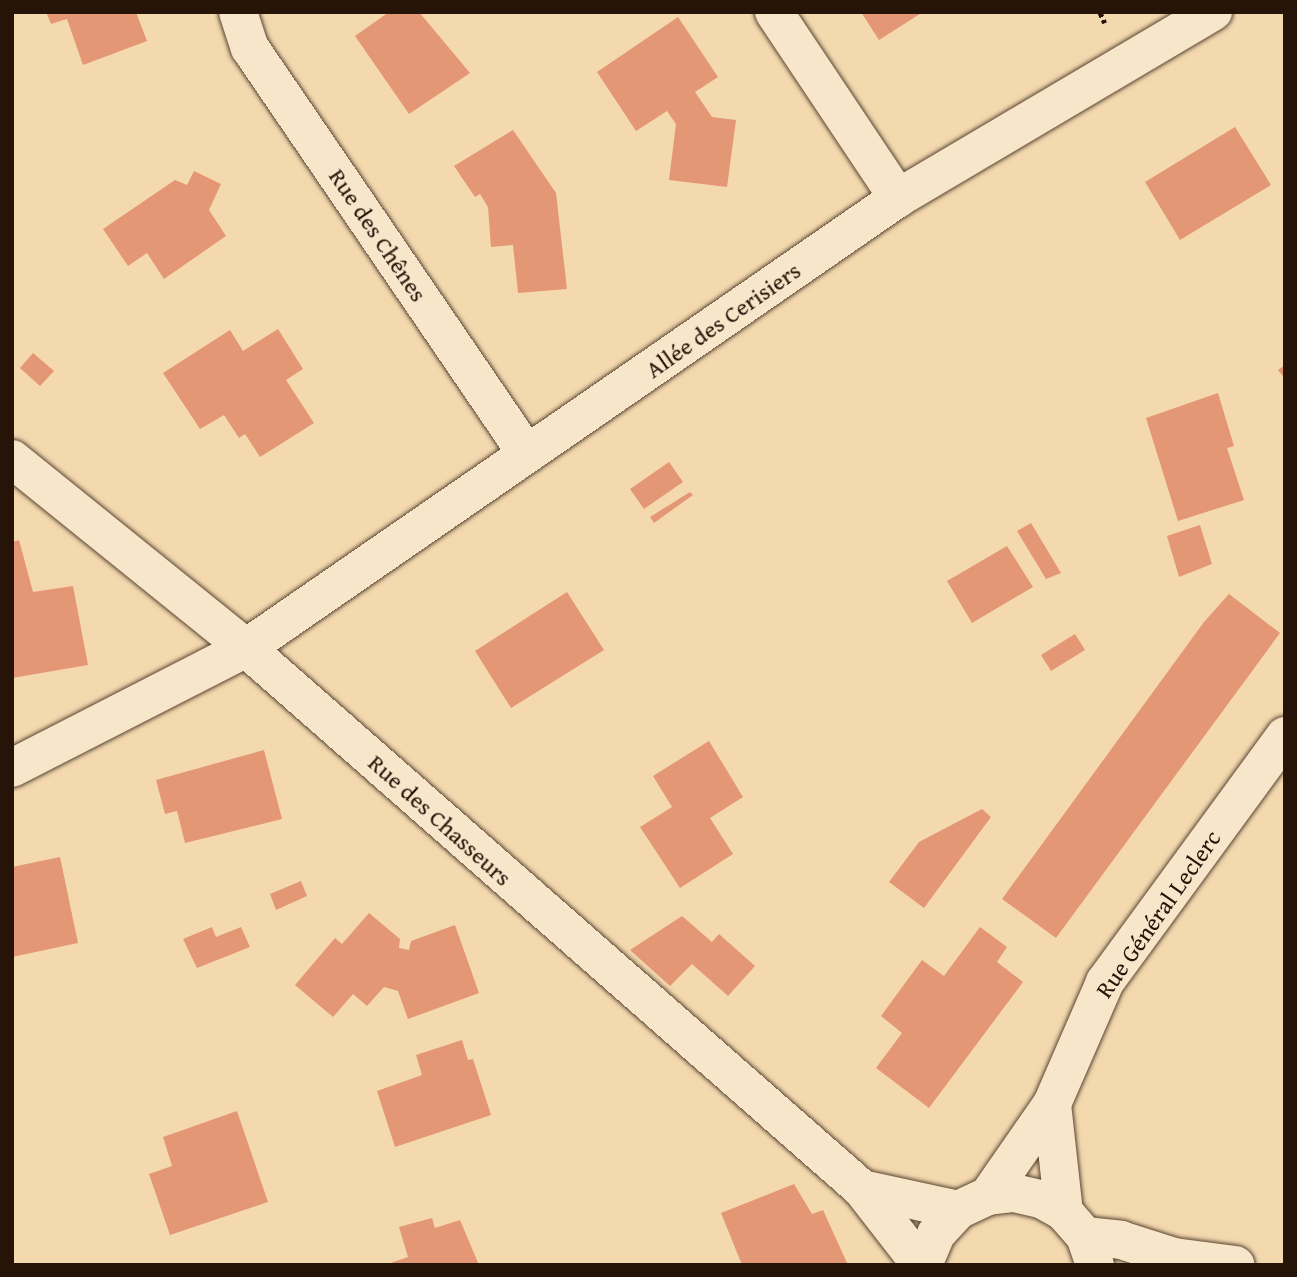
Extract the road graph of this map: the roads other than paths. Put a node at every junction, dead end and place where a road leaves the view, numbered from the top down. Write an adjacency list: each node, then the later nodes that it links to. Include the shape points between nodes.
1 (238, 12): 5 (street, Rue des Chênes, via 250,48)
2 (774, 12): 4 (street)
3 (1213, 12): 4 (street, Allée des Cerisiers)
4 (898, 198): 5 (street, Allée des Cerisiers)
5 (527, 454): 7 (street, Allée des Cerisiers)
6 (12, 459): 7 (street, Rue des Chasseurs)
7 (246, 648): 9 (street, Allée des Cerisiers); 11 (street, Rue des Chasseurs)
8 (1285, 736): 10 (street, Rue Général Leclerc, via 1105,982)
9 (12, 768)
10 (1052, 1104): 12 (street, Rue Général Leclerc); 13 (street, Rue Général Leclerc)
11 (862, 1189): 12 (street, Rue des Chasseurs); 14 (street, Rue des Chasseurs)
12 (973, 1203): 13 (street, Rue des Chasseurs, via 1028,1196); 14 (street, Rue Général Leclerc, via 936,1234)
13 (1081, 1237): 15 (street, Rue des Chasseurs, via 1121,1240 1174,1257)
14 (922, 1265)
15 (1235, 1265)

